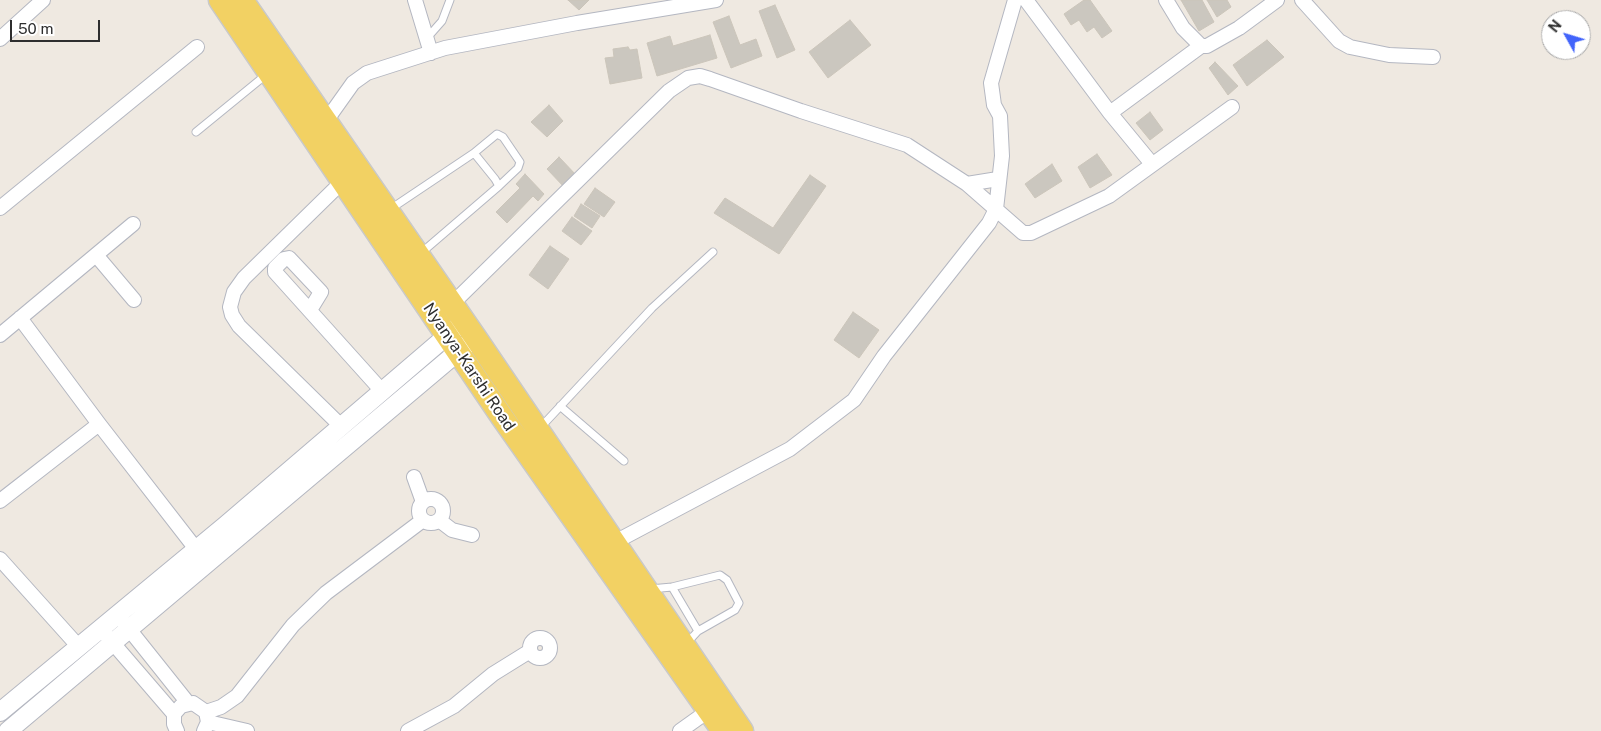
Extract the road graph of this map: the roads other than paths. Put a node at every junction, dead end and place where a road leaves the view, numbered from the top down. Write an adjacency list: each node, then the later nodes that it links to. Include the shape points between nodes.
1 (43, 0): 13 (street)
2 (220, 0): 18 (main road, Nyanya-Karshi Road)
3 (242, 0): 21 (main road, Nyanya-Karshi Road)
4 (415, 0): 12 (street)
5 (450, 0): 12 (lane, via 442,21)
6 (716, 0): 16 (street, via 577,23)
7 (1015, 0): 25 (street, via 991,83 1002,136)
8 (1026, 0): 20 (street)
9 (1166, 0): 14 (street, via 1182,28)
10 (1277, 0): 14 (street, via 1239,28 1207,46)
11 (1302, 0): 17 (street, via 1338,42 1389,55)
12 (426, 38): 16 (street)
13 (0, 39)
14 (1201, 46): 20 (street)
15 (197, 47): 29 (street)
16 (431, 53): 21 (street, via 367,74 353,83)
17 (1433, 57)
18 (269, 72): 22 (lane); 26 (main road, Nyanya-Karshi Road)
19 (1232, 106): 24 (street)
20 (1110, 113): 24 (street)
21 (326, 121): 31 (main road, Nyanya-Karshi Road)
22 (196, 132)
23 (474, 153): 28 (lane); 28 (lane, via 497,134 503,137 520,162); 31 (lane)
24 (1152, 164): 30 (street, via 1109,196 1031,233 1023,232)
25 (998, 179): 27 (street); 30 (street)
26 (342, 181): 41 (main road, Nyanya-Karshi Road); 45 (street, via 244,278 234,292 230,307 239,326)
27 (966, 184): 30 (street); 39 (street, via 907,145 710,79 700,76 688,78 669,92)
28 (499, 186): 35 (lane)
29 (0, 208)
30 (996, 209): 54 (street, via 989,223 884,356 854,400 790,449)
31 (388, 211): 35 (main road, Nyanya-Karshi Road)
32 (133, 224): 34 (street)
33 (713, 252): 43 (lane, via 652,308)
34 (96, 254): 36 (street); 38 (street)
35 (419, 255): 39 (main road, Nyanya-Karshi Road)
36 (134, 300)
37 (310, 310): 42 (street)
38 (20, 318): 40 (street); 44 (street)
39 (464, 321): 41 (street); 46 (main road, Nyanya-Karshi Road)
40 (0, 335)
41 (452, 344): 42 (street); 61 (street); 62 (main road, Nyanya-Karshi Road)
42 (382, 391): 45 (street)
43 (560, 406): 46 (lane); 47 (lane)
44 (99, 424): 49 (street); 55 (street)
45 (341, 426): 55 (street)
46 (538, 430): 54 (main road, Nyanya-Karshi Road)
47 (624, 461)
48 (414, 477): 50 (street)
49 (0, 501)
50 (423, 502): 51 (street, via 419,513); 52 (street, via 434,499 441,503 443,511)
51 (423, 520): 52 (street, via 430,523); 70 (street, via 326,593 293,625 237,696)
52 (439, 520): 53 (street, via 452,530)
53 (472, 536)
54 (615, 542): 58 (main road, Nyanya-Karshi Road)
55 (196, 549): 59 (street)
56 (0, 560): 64 (street)
57 (672, 587): 58 (lane); 62 (lane); 62 (lane, via 720,575 727,580 739,603 735,610)
58 (648, 589): 62 (main road, Nyanya-Karshi Road)
59 (117, 614): 60 (street); 61 (street)
60 (100, 629): 63 (street); 64 (street)
61 (129, 630): 63 (street); 66 (street)
62 (679, 637): 67 (main road, Nyanya-Karshi Road); 77 (main road, Nyanya-Karshi Road)
63 (112, 643): 69 (street); 71 (street)
64 (79, 647): 68 (street)
65 (530, 651): 74 (street, via 493,674 454,706)
66 (188, 703): 69 (street); 70 (street, via 198,704)
67 (708, 711): 75 (street); 76 (main road, Nyanya-Karshi Road)
68 (0, 712)
69 (174, 714): 72 (street)
70 (206, 722): 73 (street)
71 (8, 731)
72 (177, 731)
73 (247, 731)
74 (408, 731)
75 (680, 731)
76 (723, 731)
77 (742, 731)

